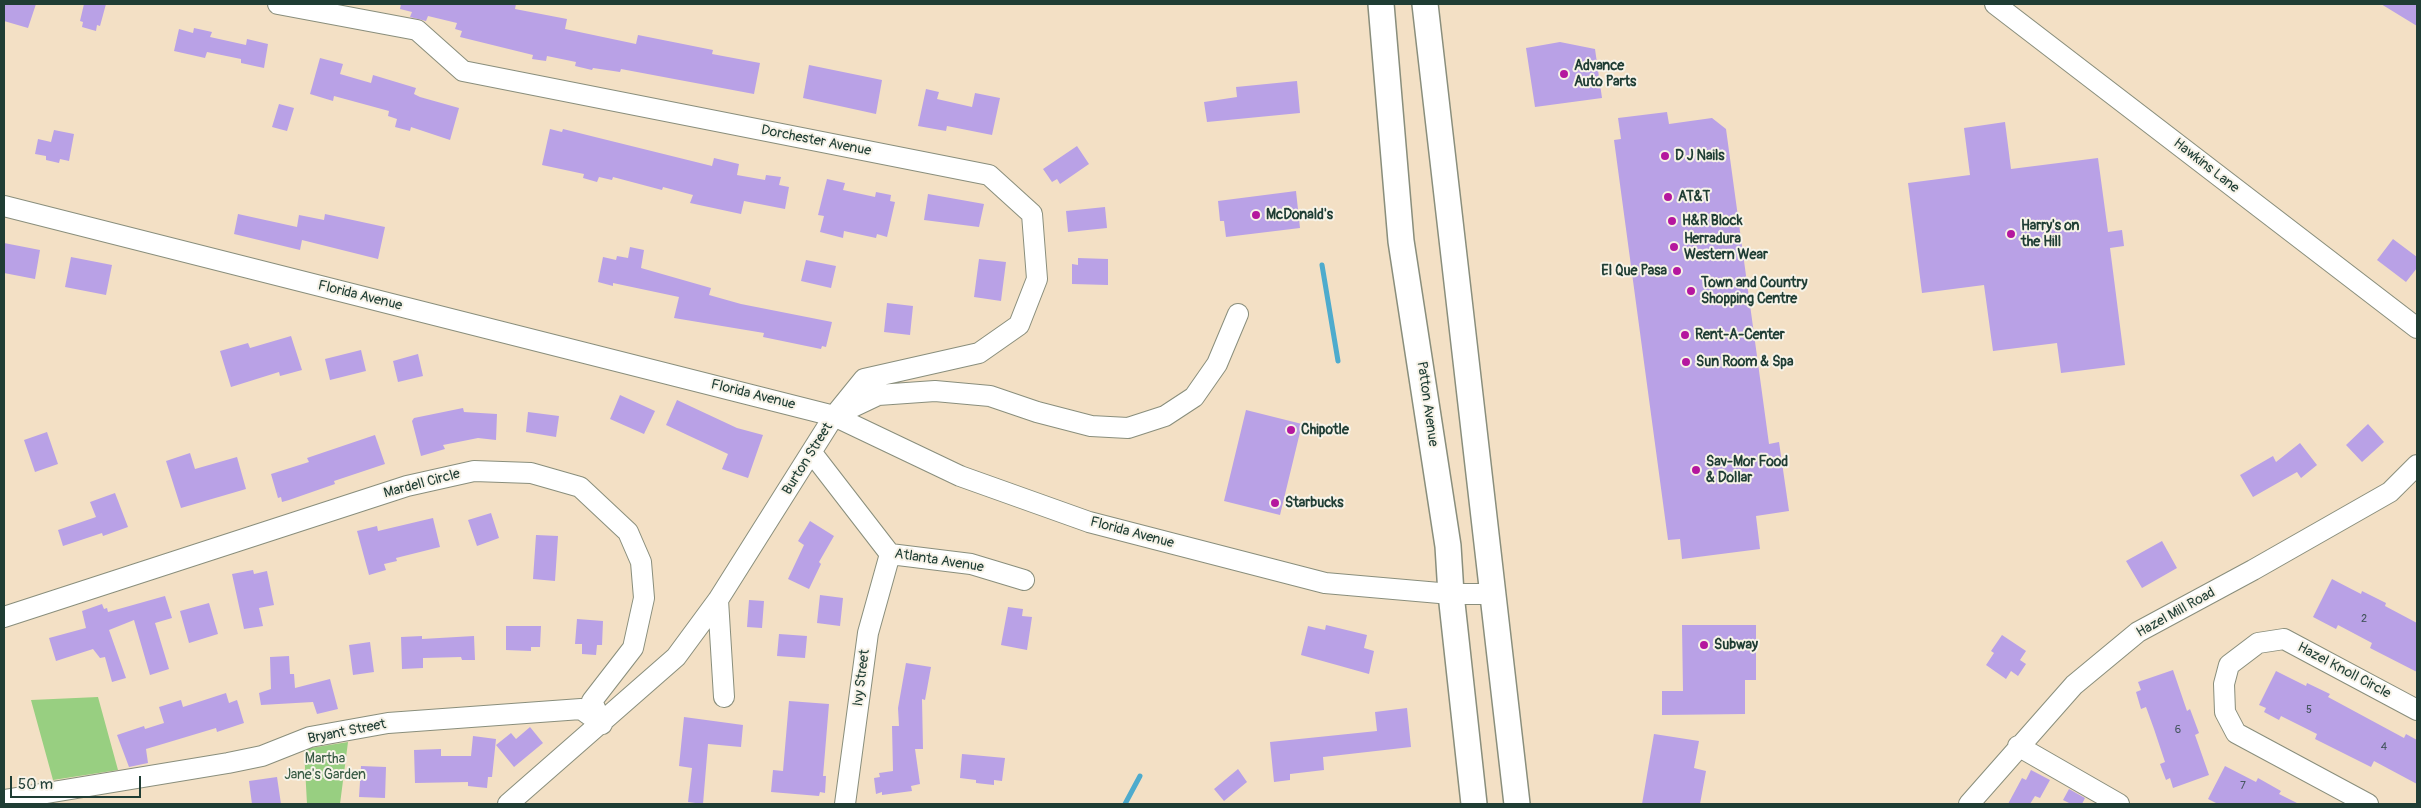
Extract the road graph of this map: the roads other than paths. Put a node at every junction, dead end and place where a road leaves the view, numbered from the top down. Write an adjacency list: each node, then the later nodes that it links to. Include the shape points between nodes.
1 (278, 4): 8 (street, Dorchester Avenue, via 417,30 463,71 989,175 1032,214 1037,279 1019,325 979,354 864,379)
2 (1381, 4): 13 (main road, Patton Avenue, via 1401,241 1448,546)
3 (1425, 4): 14 (main road)
4 (1995, 4): 7 (street, Hawkins Lane)
5 (4, 206): 8 (street, Florida Avenue)
6 (1238, 314): 8 (street, Burton Street, via 1217,364 1194,397 1165,416 1128,428 1082,423 990,396 935,391 878,395)
7 (2417, 328)
8 (834, 416): 9 (street, Burton Street); 13 (street, Florida Avenue, via 960,476 1089,522 1325,582)
9 (812, 453): 11 (street, Atlanta Avenue); 15 (street, Burton Street)
10 (2417, 466): 20 (street, Hazel Mill Road, via 2390,492 2138,632 2074,685)
11 (890, 554): 12 (street, Atlanta Avenue, via 971,564); 23 (street, Ivy Street, via 868,633)
12 (1024, 580)
13 (1451, 594): 14 (street, Florida Avenue); 24 (main road, Patton Avenue)
14 (1493, 594): 25 (main road)
15 (718, 600): 17 (street); 19 (street, Burton Street, via 676,657)
16 (4, 617): 19 (street, Mardell Circle, via 407,486 474,471 530,474 580,488 628,532 641,562 644,598 632,648 592,701)
17 (724, 697)
18 (2417, 710): 28 (street, Hazel Knoll Circle, via 2284,639 2258,643 2229,665 2224,684 2225,712 2236,733)
19 (602, 724): 21 (street, Bryant Street, via 581,709 388,723 310,737 262,756 228,763); 22 (street, Burton Street)
20 (2018, 746): 26 (street, Hazel Mill Road); 27 (street)
21 (4, 800)
22 (508, 804)
23 (845, 804)
24 (1474, 804)
25 (1517, 804)
26 (1969, 804)
27 (2118, 804)
28 (2368, 804)

